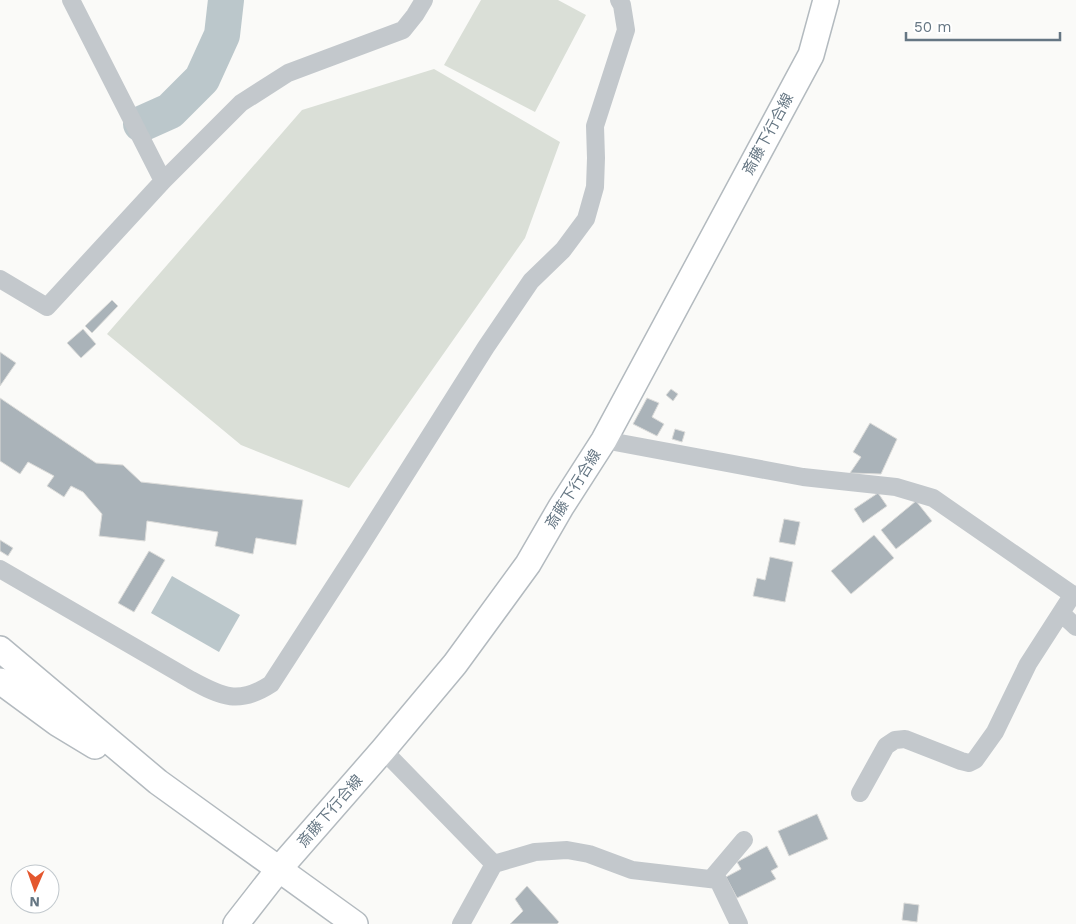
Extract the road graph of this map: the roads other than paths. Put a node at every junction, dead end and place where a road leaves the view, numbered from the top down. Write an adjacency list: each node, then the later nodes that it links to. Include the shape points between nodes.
1 (71, 0): 5 (street)
2 (424, 0): 5 (street, via 403,30 288,73 241,103)
3 (619, 0): 8 (street, via 626,30 595,126 595,188 586,219 563,250 531,281 486,347 271,684 256,694 240,697 228,697 211,690)
4 (826, 0): 7 (main road, 斎藤下行合線, via 811,55)
5 (163, 181): 6 (street, via 47,307)
6 (0, 279)
7 (604, 440): 9 (street, via 804,477 896,487 933,498); 14 (main road, 斎藤下行合線, via 528,564 455,664)
8 (0, 568)
9 (1074, 596): 10 (street)
10 (1061, 613): 11 (street); 16 (street, via 1028,664 995,732 975,760 969,763 905,739 895,740 886,746)
11 (1076, 627)
12 (0, 650): 15 (main road)
13 (0, 681): 15 (main road, via 57,723)
14 (383, 750): 18 (street); 19 (main road, 斎藤下行合線)
15 (158, 782): 19 (main road)
16 (860, 793)
17 (744, 840): 20 (street)
18 (494, 864): 20 (street, via 536,852 566,850 589,854 632,870); 23 (street)
19 (279, 869): 21 (main road); 22 (main road, 斎藤下行合線)
20 (711, 880): 24 (street, via 718,880)
21 (349, 921)
22 (236, 924)
23 (461, 924)
24 (739, 924)

